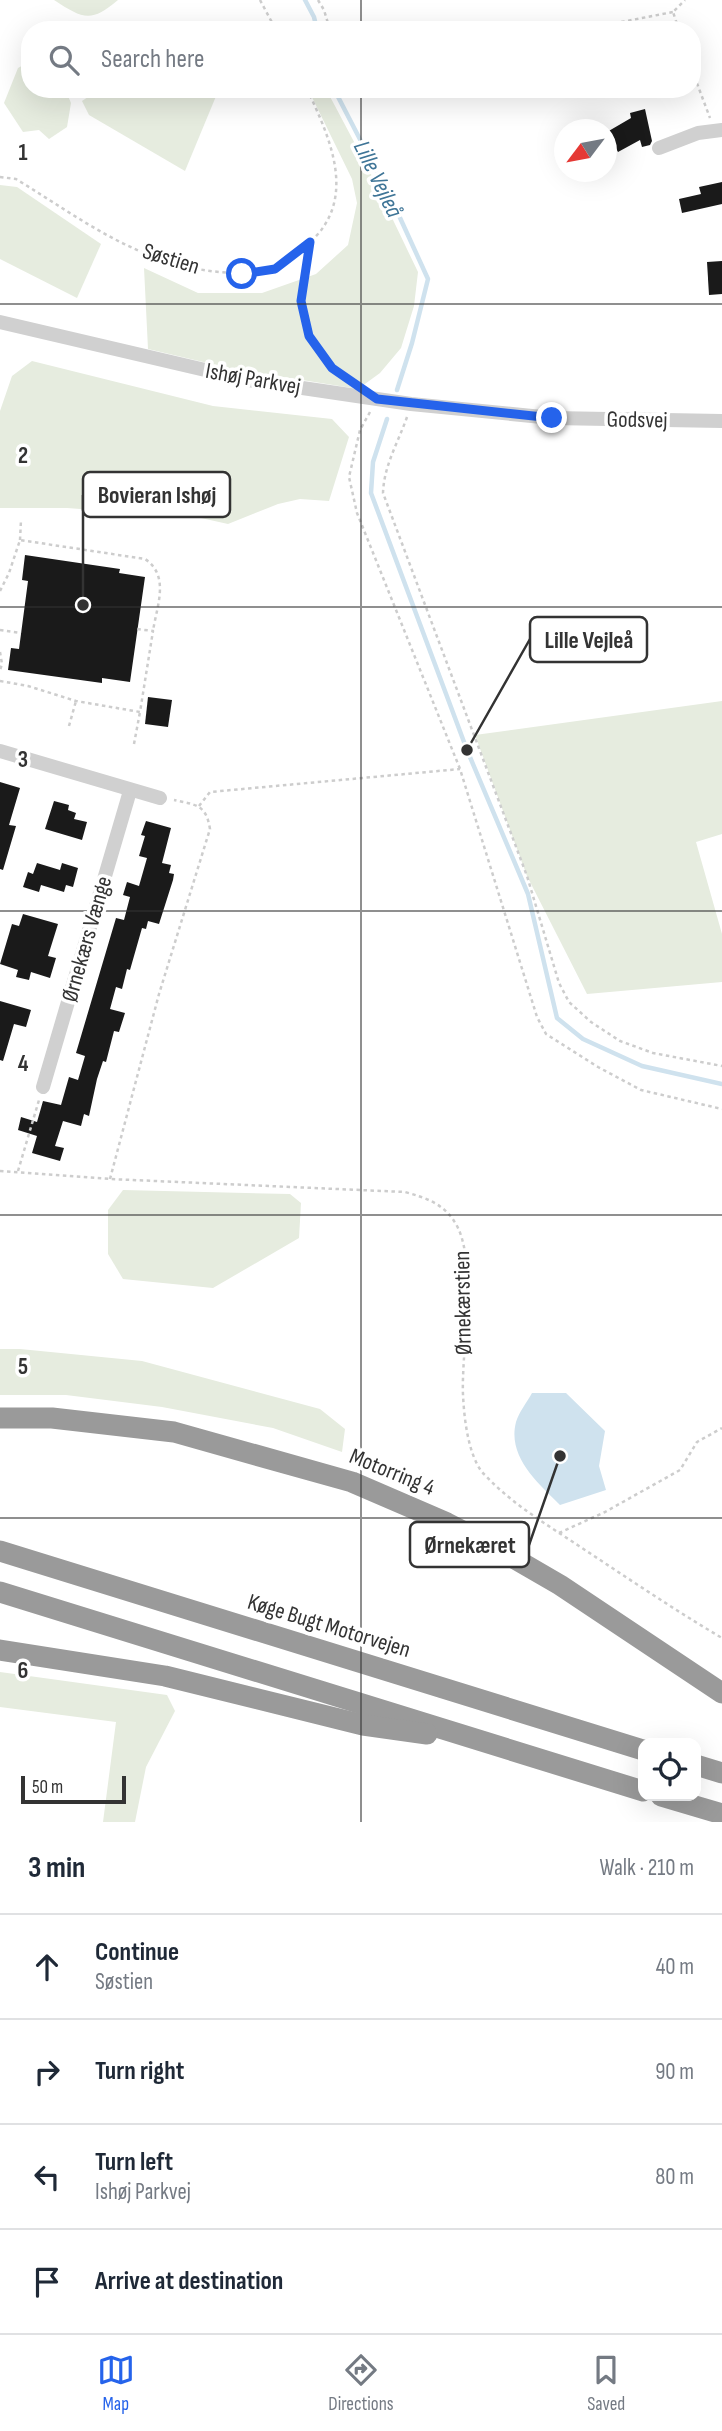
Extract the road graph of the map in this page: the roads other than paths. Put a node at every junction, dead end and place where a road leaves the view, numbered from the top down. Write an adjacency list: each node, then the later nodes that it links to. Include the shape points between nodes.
1 (719, 130): 2 (street)
2 (659, 148)
3 (0, 322): 4 (street, Ishøj Parkvej, via 248,380 411,404)
4 (552, 418): 5 (street, Godsvej)
5 (722, 421)
6 (0, 751): 7 (street)
7 (130, 791): 8 (street); 9 (street, Ørnekærs Vænge)
8 (160, 798)
9 (43, 1087)
10 (0, 1418): 14 (highway, Motorring 4, via 52,1418 174,1432 352,1482 505,1553)
11 (0, 1551): 16 (highway, Køge Bugt Motorvejen)
12 (0, 1592): 15 (highway)
13 (0, 1650): 15 (highway, via 165,1675 363,1726)
14 (722, 1693)
15 (478, 1741): 19 (highway)
16 (638, 1748)
17 (701, 1767): 18 (highway)
18 (722, 1773)
19 (638, 1789)
20 (678, 1801): 21 (highway)
21 (722, 1814)

